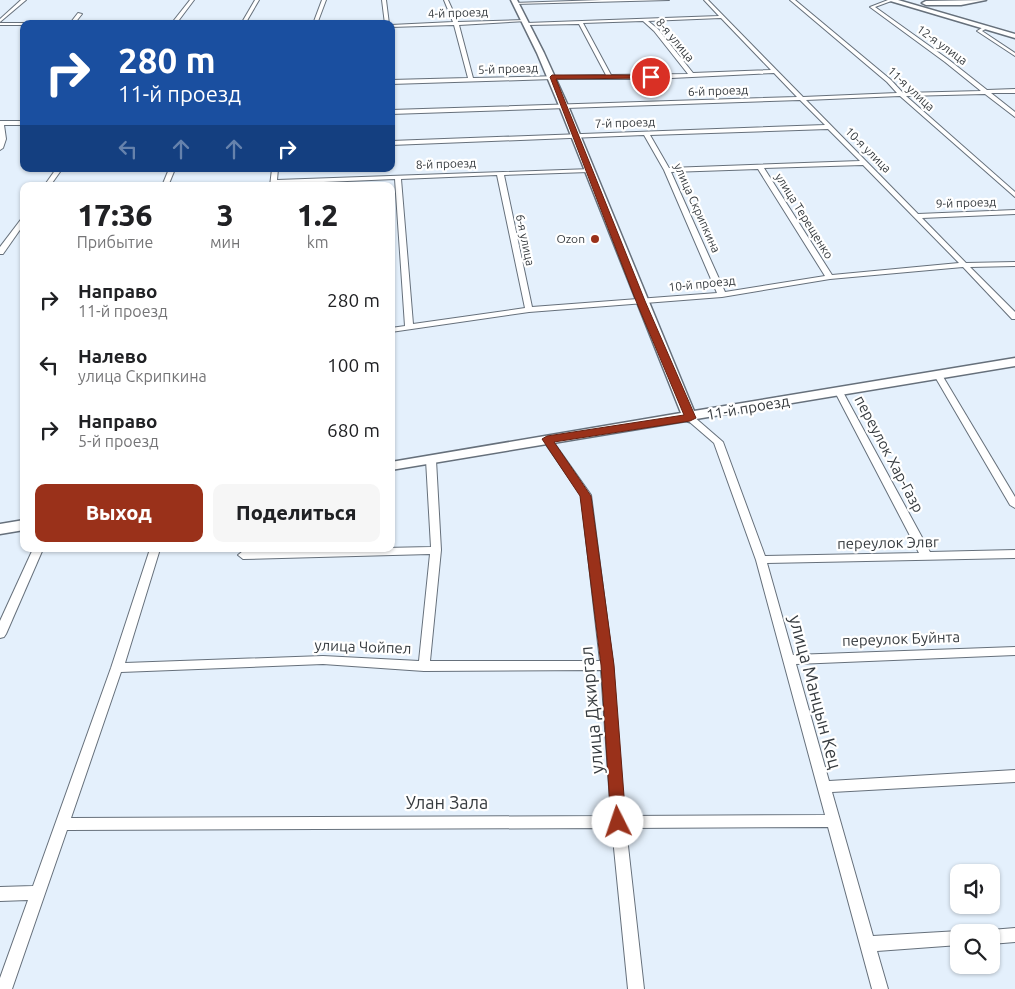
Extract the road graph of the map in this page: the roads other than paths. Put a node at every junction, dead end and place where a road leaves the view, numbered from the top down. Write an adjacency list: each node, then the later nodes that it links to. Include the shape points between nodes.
1 (24, 0): 27 (street)
2 (192, 0): 20 (street)
3 (257, 0): 21 (street)
4 (324, 0): 22 (street)
5 (384, 0): 23 (street)
6 (446, 0): 28 (street)
7 (667, 0): 15 (street)
8 (706, 0): 18 (street, 10-я улица)
9 (792, 0): 42 (street, 11-я улица)
10 (891, 0): 31 (main road); 41 (street, 12-я улица, via 872,7)
11 (902, 0): 16 (main road)
12 (983, 0): 16 (main road, via 961,3)
13 (515, 1): 14 (street); 25 (street)
14 (568, 1): 15 (street)
15 (629, 1)
16 (928, 1)
17 (80, 14): 19 (street)
18 (723, 18): 24 (street, 4-й проезд); 34 (street, 10-я улица)
19 (74, 20)
20 (176, 20)
21 (245, 20)
22 (316, 20)
23 (386, 20)
24 (644, 20): 26 (street, 4-й проезд); 35 (street, 8-я улица)
25 (526, 22): 26 (street, 4-й проезд); 28 (street, 4-й проезд); 36 (street)
26 (580, 22): 37 (street)
27 (0, 23): 29 (street)
28 (456, 23): 30 (street, 4-й проезд); 38 (street)
29 (20, 24)
30 (395, 26)
31 (988, 27): 32 (main road); 33 (street, via 979,31)
32 (1015, 36)
33 (1015, 56)
34 (774, 71): 35 (street, 5-й проезд); 43 (street, 10-я улица)
35 (691, 74): 37 (street, 5-й проезд)
36 (552, 77): 37 (street, 5-й проезд); 38 (street, 5-й проезд); 44 (street)
37 (609, 77)
38 (471, 80): 39 (street, 5-й проезд)
39 (395, 82)
40 (1015, 91): 41 (street, 6-й проезд)
41 (986, 92): 42 (street, 6-й проезд); 46 (street, 12-я улица)
42 (902, 95): 43 (street, 6-й проезд); 63 (street, 11-я улица)
43 (802, 99): 44 (street, 6-й проезд); 49 (street, 10-я улица)
44 (563, 105): 45 (street, 6-й проезд); 51 (street)
45 (395, 112)
46 (1015, 114)
47 (0, 123): 48 (street); 53 (street, via 3,139)
48 (20, 123)
49 (829, 127): 50 (street, 7-й проезд); 54 (street, 10-я улица)
50 (646, 133): 51 (street, 7-й проезд); 57 (street, улица Скрипкина)
51 (576, 135): 52 (street, 7-й проезд); 56 (street)
52 (395, 143)
53 (0, 148)
54 (866, 163): 55 (street); 65 (street, 10-я улица)
55 (760, 167): 57 (street); 70 (street, улица Терещенко)
56 (589, 170): 59 (street, 8-й проезд); 72 (street)
57 (667, 170): 71 (street, улица Скрипкина)
58 (58, 172): 61 (street)
59 (500, 173): 60 (street, 8-й проезд); 73 (street, 6-я улица)
60 (398, 177): 62 (street, 8-й проезд); 75 (street)
61 (50, 182)
62 (309, 182)
63 (1015, 195)
64 (1015, 212): 65 (street, 9-й проезд)
65 (917, 216): 69 (street, 10-я улица)
66 (20, 224): 67 (street)
67 (0, 252)
68 (1015, 264): 69 (street, 10-й проезд)
69 (965, 265): 70 (street, 10-й проезд); 74 (street, 10-я улица)
70 (830, 277): 71 (street, 10-й проезд)
71 (722, 295): 72 (street, 10-й проезд)
72 (641, 301): 73 (street, 10-й проезд); 80 (street)
73 (529, 310): 75 (street, 10-й проезд)
74 (1015, 317)
75 (409, 327): 76 (street, 10-й проезд)
76 (395, 329)
77 (1015, 362): 78 (street, 11-й проезд)
78 (938, 375): 79 (street, 11-й проезд); 84 (street)
79 (839, 392): 80 (street, 11-й проезд); 94 (street, переулок Хар-Газр)
80 (690, 418): 81 (street, 11-й проезд); 95 (street, улица Манцын Кец, via 718,442)
81 (547, 439): 82 (street, 11-й проезд); 99 (street, улица Джиргал, via 586,496)
82 (431, 460): 83 (street, 11-й проезд); 87 (street)
83 (395, 465)
84 (1015, 505)
85 (20, 526): 86 (street)
86 (0, 529)
87 (436, 550): 88 (street); 100 (street)
88 (395, 551)
89 (37, 552): 96 (street)
90 (154, 552): 101 (street)
91 (359, 552): 93 (street)
92 (1015, 554): 94 (street, переулок Элвг)
93 (243, 555)
94 (927, 557): 95 (street, переулок Элвг)
95 (761, 560): 98 (street, улица Манцын Кец)
96 (0, 634)
97 (1015, 651): 98 (street, переулок Буйнта)
98 (788, 660): 103 (street, улица Манцын Кец)
99 (608, 665): 100 (street, улица Чойпел); 105 (street, улица Джиргал)
100 (424, 666): 101 (street, улица Чойпел, via 324,660)
101 (117, 668): 106 (street)
102 (1015, 776): 103 (street)
103 (823, 787): 104 (street, улица Манцын Кец)
104 (832, 820): 105 (street, Улан Зала); 112 (street, улица Манцын Кец)
105 (618, 822): 106 (street, Улан Зала); 114 (street, улица Джиргал)
106 (61, 824): 107 (street)
107 (38, 893): 108 (street); 113 (street)
108 (0, 894)
109 (1015, 935): 110 (street)
110 (1000, 936)
111 (950, 939): 112 (street)
112 (867, 944): 115 (street, улица Манцын Кец)
113 (4, 989)
114 (636, 989)
115 (880, 989)

